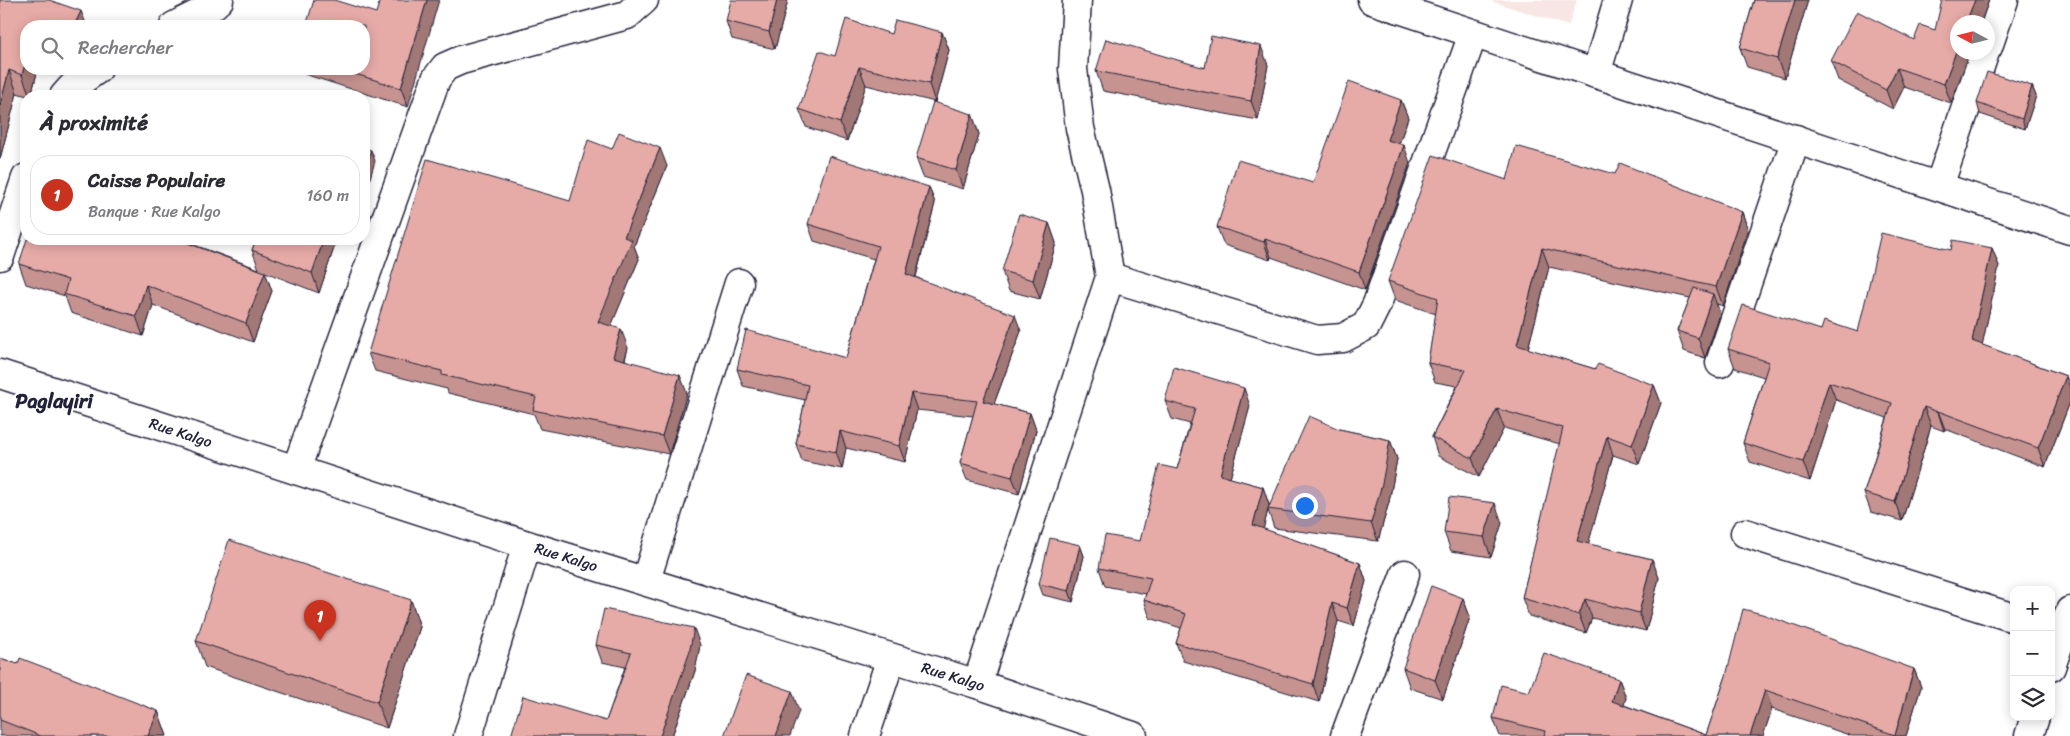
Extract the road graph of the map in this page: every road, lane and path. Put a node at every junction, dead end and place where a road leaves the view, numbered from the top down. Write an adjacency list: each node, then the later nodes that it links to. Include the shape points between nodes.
1 (219, 0): 7 (street)
2 (644, 0): 23 (street, via 627,14 461,60 445,67 436,79)
3 (1077, 0): 19 (street, via 1073,69 1080,128)
4 (1372, 0): 9 (street)
5 (1618, 0): 11 (street)
6 (2004, 0): 8 (street)
7 (186, 20)
8 (1995, 26)
9 (1473, 34): 11 (street); 19 (street, via 1377,304 1366,326 1343,338 1317,340)
10 (1982, 60): 15 (street)
11 (1596, 74): 14 (street)
12 (89, 75): 13 (street)
13 (69, 90)
14 (1796, 139): 15 (street); 21 (street)
15 (1938, 186): 17 (street)
16 (20, 196): 18 (street)
17 (2070, 230)
18 (0, 256)
19 (1110, 277): 32 (street)
20 (739, 283): 27 (street)
21 (1720, 363)
22 (0, 374): 23 (street, Rue Kalgo)
23 (296, 470): 25 (street, Rue Kalgo)
24 (1745, 533): 28 (street)
25 (527, 545): 27 (street, Rue Kalgo); 34 (street)
26 (1405, 574): 37 (street)
27 (646, 580): 31 (street, Rue Kalgo)
28 (2010, 617)
29 (2061, 624): 30 (street)
30 (2055, 650)
31 (891, 658): 32 (street, Rue Kalgo); 35 (street)
32 (977, 684): 36 (street, Rue Kalgo)
33 (2034, 721): 38 (street)
34 (468, 736)
35 (866, 736)
36 (1133, 736)
37 (1345, 736)
38 (2029, 736)

